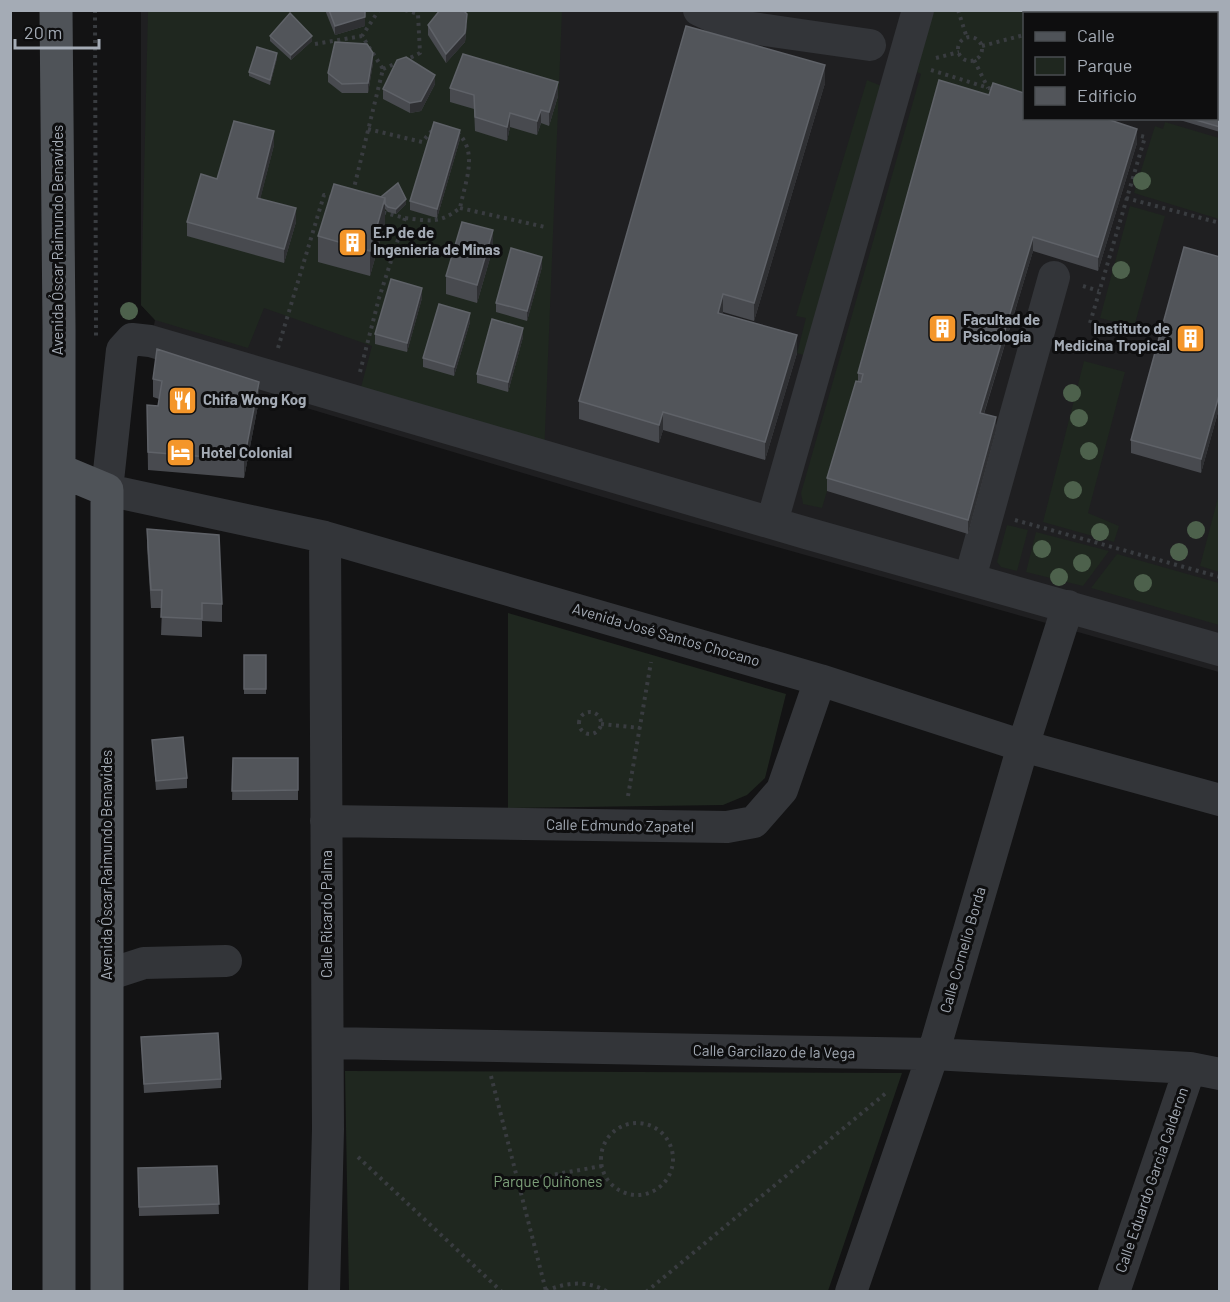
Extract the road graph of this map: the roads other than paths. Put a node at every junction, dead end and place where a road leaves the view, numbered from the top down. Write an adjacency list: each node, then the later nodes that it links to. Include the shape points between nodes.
1 (56, 10): 6 (main road, Avenida Óscar Raimundo Benavides)
2 (699, 10): 4 (street, via 731,25)
3 (918, 10): 8 (street)
4 (870, 45)
5 (1054, 277): 10 (street)
6 (59, 471): 7 (main road); 22 (main road, Avenida Óscar Raimundo Benavides)
7 (107, 490): 8 (street, via 122,350 132,339 270,375); 9 (street, Avenida José Santos Chocano); 18 (main road, Avenida Óscar Raimundo Benavides)
8 (772, 522): 10 (street)
9 (325, 537): 13 (street, Avenida José Santos Chocano); 16 (street, Calle Ricardo Palma)
10 (970, 578): 11 (street)
11 (1064, 617): 12 (street); 14 (street, Calle Cornelio Borda)
12 (1220, 650)
13 (820, 680): 14 (street, Avenida José Santos Chocano); 16 (street, Calle Edmundo Zapatel, via 782,790 754,822 727,827 622,827)
14 (1023, 746): 15 (street, Avenida José Santos Chocano); 20 (street, Calle Cornelio Borda)
15 (1220, 800)
16 (326, 821): 19 (street, Calle Ricardo Palma)
17 (226, 962): 18 (street, via 144,963)
18 (108, 975): 23 (main road, Avenida Óscar Raimundo Benavides)
19 (328, 1043): 20 (street, Calle Garcilazo de la Vega); 24 (street, Calle Ricardo Palma)
20 (933, 1054): 21 (street, Calle Garcilazo de la Vega); 25 (street, Calle Cornelio Borda)
21 (1205, 1071): 26 (street, Calle Eduardo Garcia Calderon)
22 (59, 1292)
23 (107, 1292)
24 (324, 1292)
25 (851, 1292)
26 (1114, 1292)

